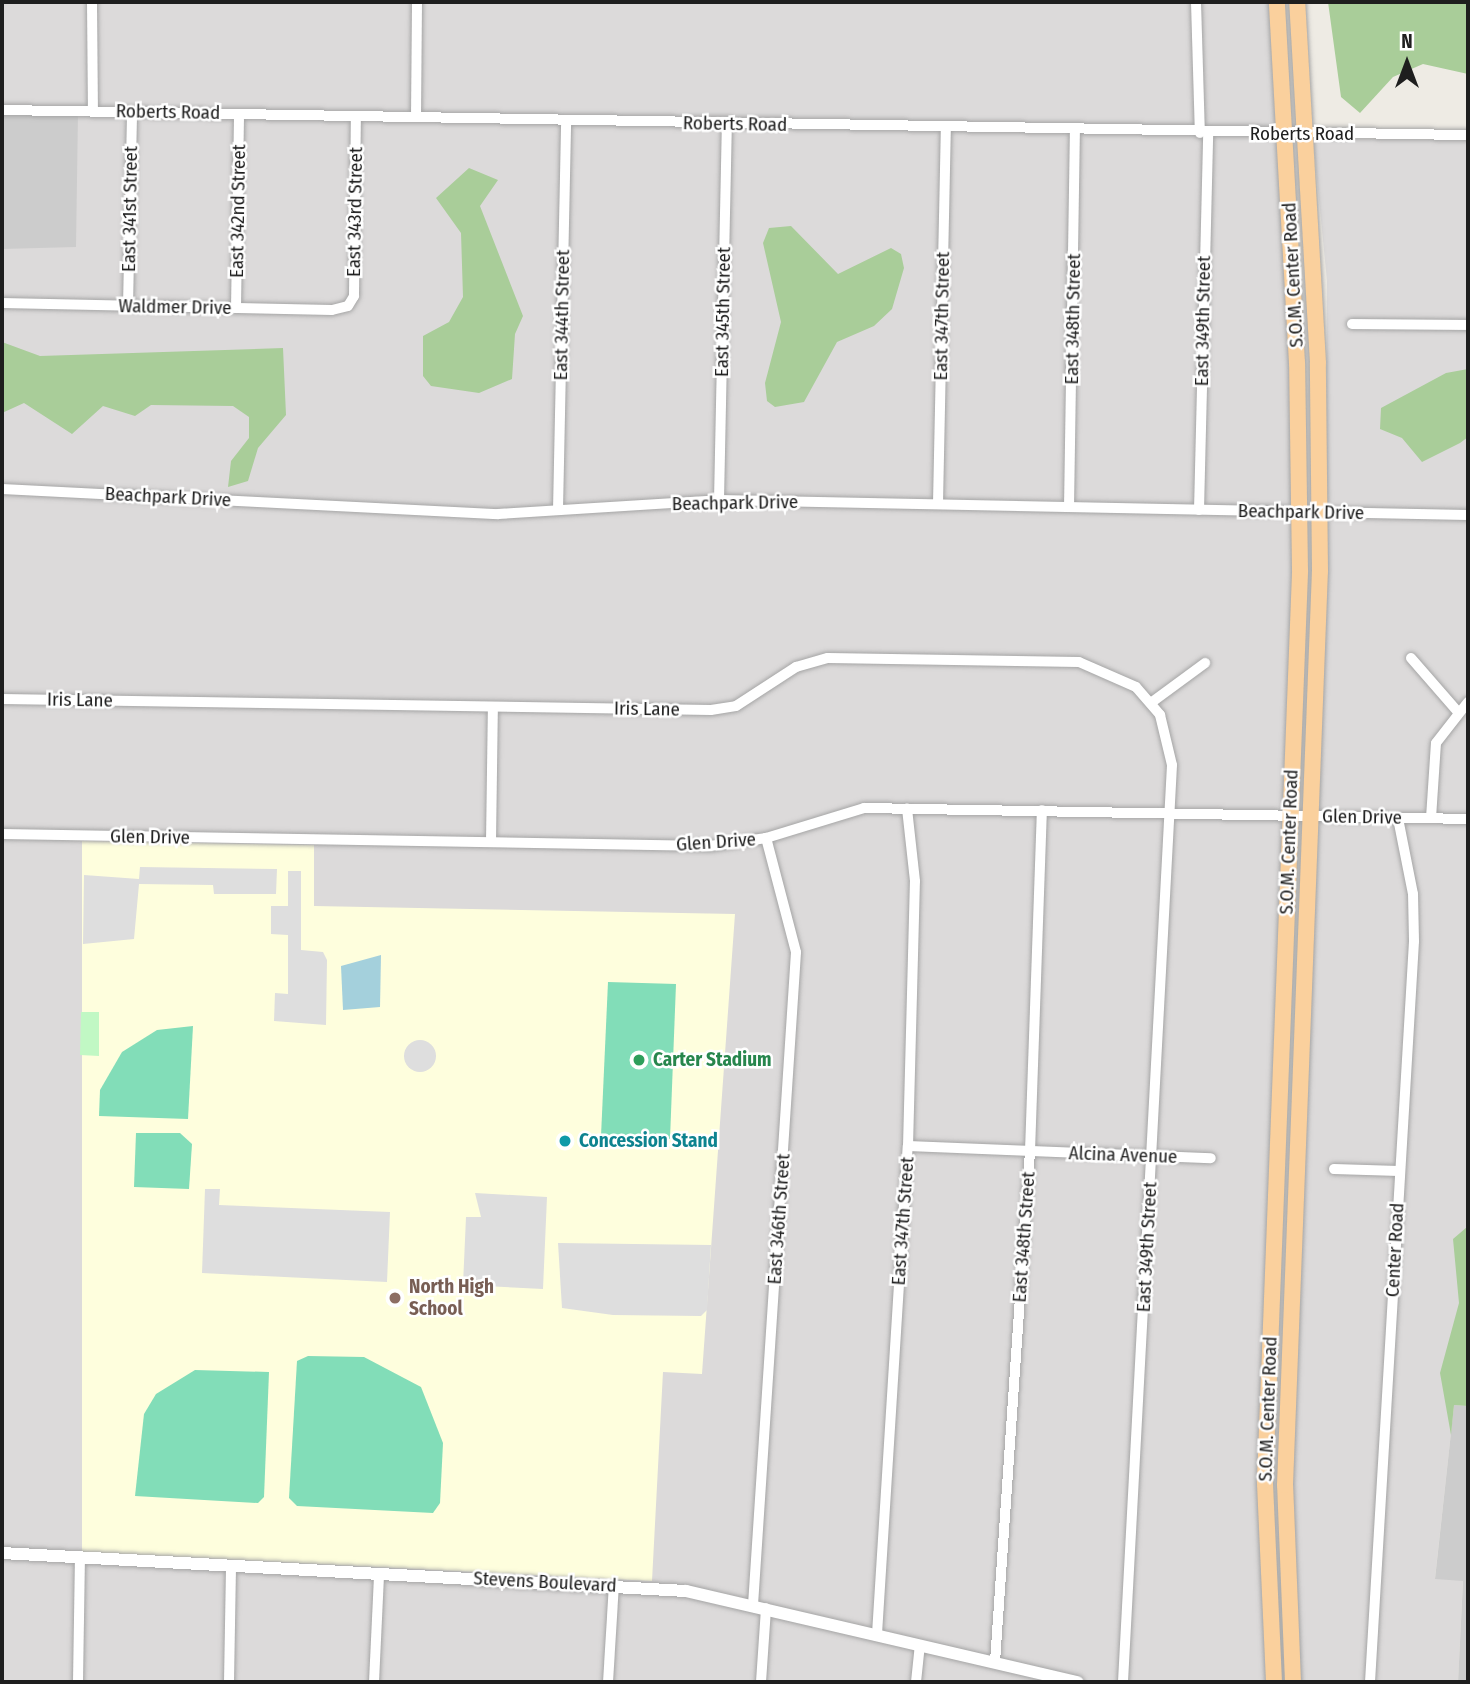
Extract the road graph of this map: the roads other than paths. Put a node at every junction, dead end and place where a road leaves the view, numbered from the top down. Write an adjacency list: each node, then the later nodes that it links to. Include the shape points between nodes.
1 (92, 2): 7 (street)
2 (417, 2): 11 (street)
3 (1196, 2): 16 (street, East 349th Street)
4 (1277, 2): 18 (main road, S.O.M. Center Road)
5 (1297, 2): 17 (main road, S.O.M. Center Road)
6 (2, 110): 7 (street, Roberts Road)
7 (93, 110): 8 (street, Roberts Road)
8 (132, 112): 9 (street, Roberts Road); 21 (street, East 341st Street)
9 (239, 114): 10 (street, Roberts Road); 23 (street, East 342nd Street)
10 (356, 116): 11 (street, Roberts Road); 22 (street, East 343rd Street, via 354,296)
11 (416, 117): 12 (street, Roberts Road)
12 (566, 120): 13 (street, Roberts Road); 30 (street, East 344th Street)
13 (727, 123): 14 (street, Roberts Road); 27 (street, East 345th Street)
14 (946, 128): 15 (street, Roberts Road); 28 (street, East 347th Street)
15 (1075, 132): 16 (street, Roberts Road); 29 (street, East 348th Street)
16 (1204, 133): 18 (street, Roberts Road); 31 (street, East 349th Street)
17 (1306, 134): 18 (street, Roberts Road); 19 (street, Roberts Road); 33 (main road, S.O.M. Center Road)
18 (1286, 135): 32 (main road, S.O.M. Center Road)
19 (1468, 135)
20 (2, 303): 21 (street, Waldmer Drive)
21 (128, 306): 23 (street, Waldmer Drive)
22 (348, 306): 23 (street, Waldmer Drive)
23 (236, 308)
24 (1352, 324): 25 (street)
25 (1468, 325)
26 (2, 489): 30 (street, Beachpark Drive, via 498,514)
27 (719, 500): 28 (street, Beachpark Drive); 30 (street, Beachpark Drive)
28 (938, 503): 29 (street, Beachpark Drive)
29 (1069, 507): 31 (street, Beachpark Drive)
30 (558, 510)
31 (1199, 510): 32 (street, Beachpark Drive)
32 (1298, 513): 33 (street, Beachpark Drive); 45 (main road, S.O.M. Center Road)
33 (1319, 513): 34 (street, Beachpark Drive); 46 (main road, S.O.M. Center Road)
34 (1468, 515)
35 (1411, 659): 41 (street)
36 (1205, 663): 38 (street)
37 (2, 699): 40 (street, Iris Lane)
38 (1152, 702): 40 (street, Iris Lane, via 1119,675 1079,662 828,658 796,667 736,706 711,710); 44 (street, Iris Lane, via 1171,745)
39 (1468, 702): 41 (street)
40 (493, 707): 52 (street)
41 (1457, 710): 48 (street, via 1436,743)
42 (907, 808): 43 (street, Glen Drive); 51 (street, Glen Drive, via 851,810); 53 (street, East 347th Street, via 915,881)
43 (1042, 810): 44 (street, Glen Drive); 54 (street, East 348th Street)
44 (1170, 812): 45 (street, Glen Drive); 55 (street, East 349th Street)
45 (1291, 816): 46 (street, Glen Drive); 76 (main road, S.O.M. Center Road, via 1265,1480)
46 (1311, 816): 47 (street, Glen Drive); 77 (main road, S.O.M. Center Road, via 1284,1485)
47 (1398, 818): 48 (street, Glen Drive); 58 (street, Center Road, via 1413,894 1414,941)
48 (1431, 818): 49 (street, Glen Drive)
49 (1468, 819)
50 (2, 834): 52 (street, Glen Drive)
51 (766, 838): 52 (street, Glen Drive, via 710,846); 64 (street, East 346th Street, via 796,953)
52 (491, 842)
53 (908, 1146): 54 (street, Alcina Avenue); 65 (street, East 347th Street)
54 (1030, 1152): 55 (street, Alcina Avenue); 67 (street, East 348th Street)
55 (1152, 1156): 56 (street, Alcina Avenue); 75 (street, East 349th Street)
56 (1211, 1158)
57 (1334, 1169): 58 (street)
58 (1399, 1171): 78 (street, Center Road)
59 (2, 1553): 60 (street, Stevens Boulevard)
60 (80, 1557): 61 (street, Stevens Boulevard); 68 (street)
61 (231, 1567): 62 (street, Stevens Boulevard); 69 (street)
62 (379, 1574): 63 (street, Stevens Boulevard); 70 (street)
63 (614, 1586): 64 (street, Stevens Boulevard); 71 (street)
64 (760, 1606): 65 (street, Stevens Boulevard); 72 (street, East 346th Street)
65 (877, 1634): 66 (street, Stevens Boulevard)
66 (920, 1645): 67 (street, Stevens Boulevard); 73 (street)
67 (995, 1662): 74 (street, Stevens Boulevard)
68 (78, 1682)
69 (229, 1682)
70 (374, 1682)
71 (608, 1682)
72 (761, 1682)
73 (916, 1682)
74 (1078, 1682)
75 (1123, 1682)
76 (1274, 1682)
77 (1293, 1682)
78 (1370, 1682)

